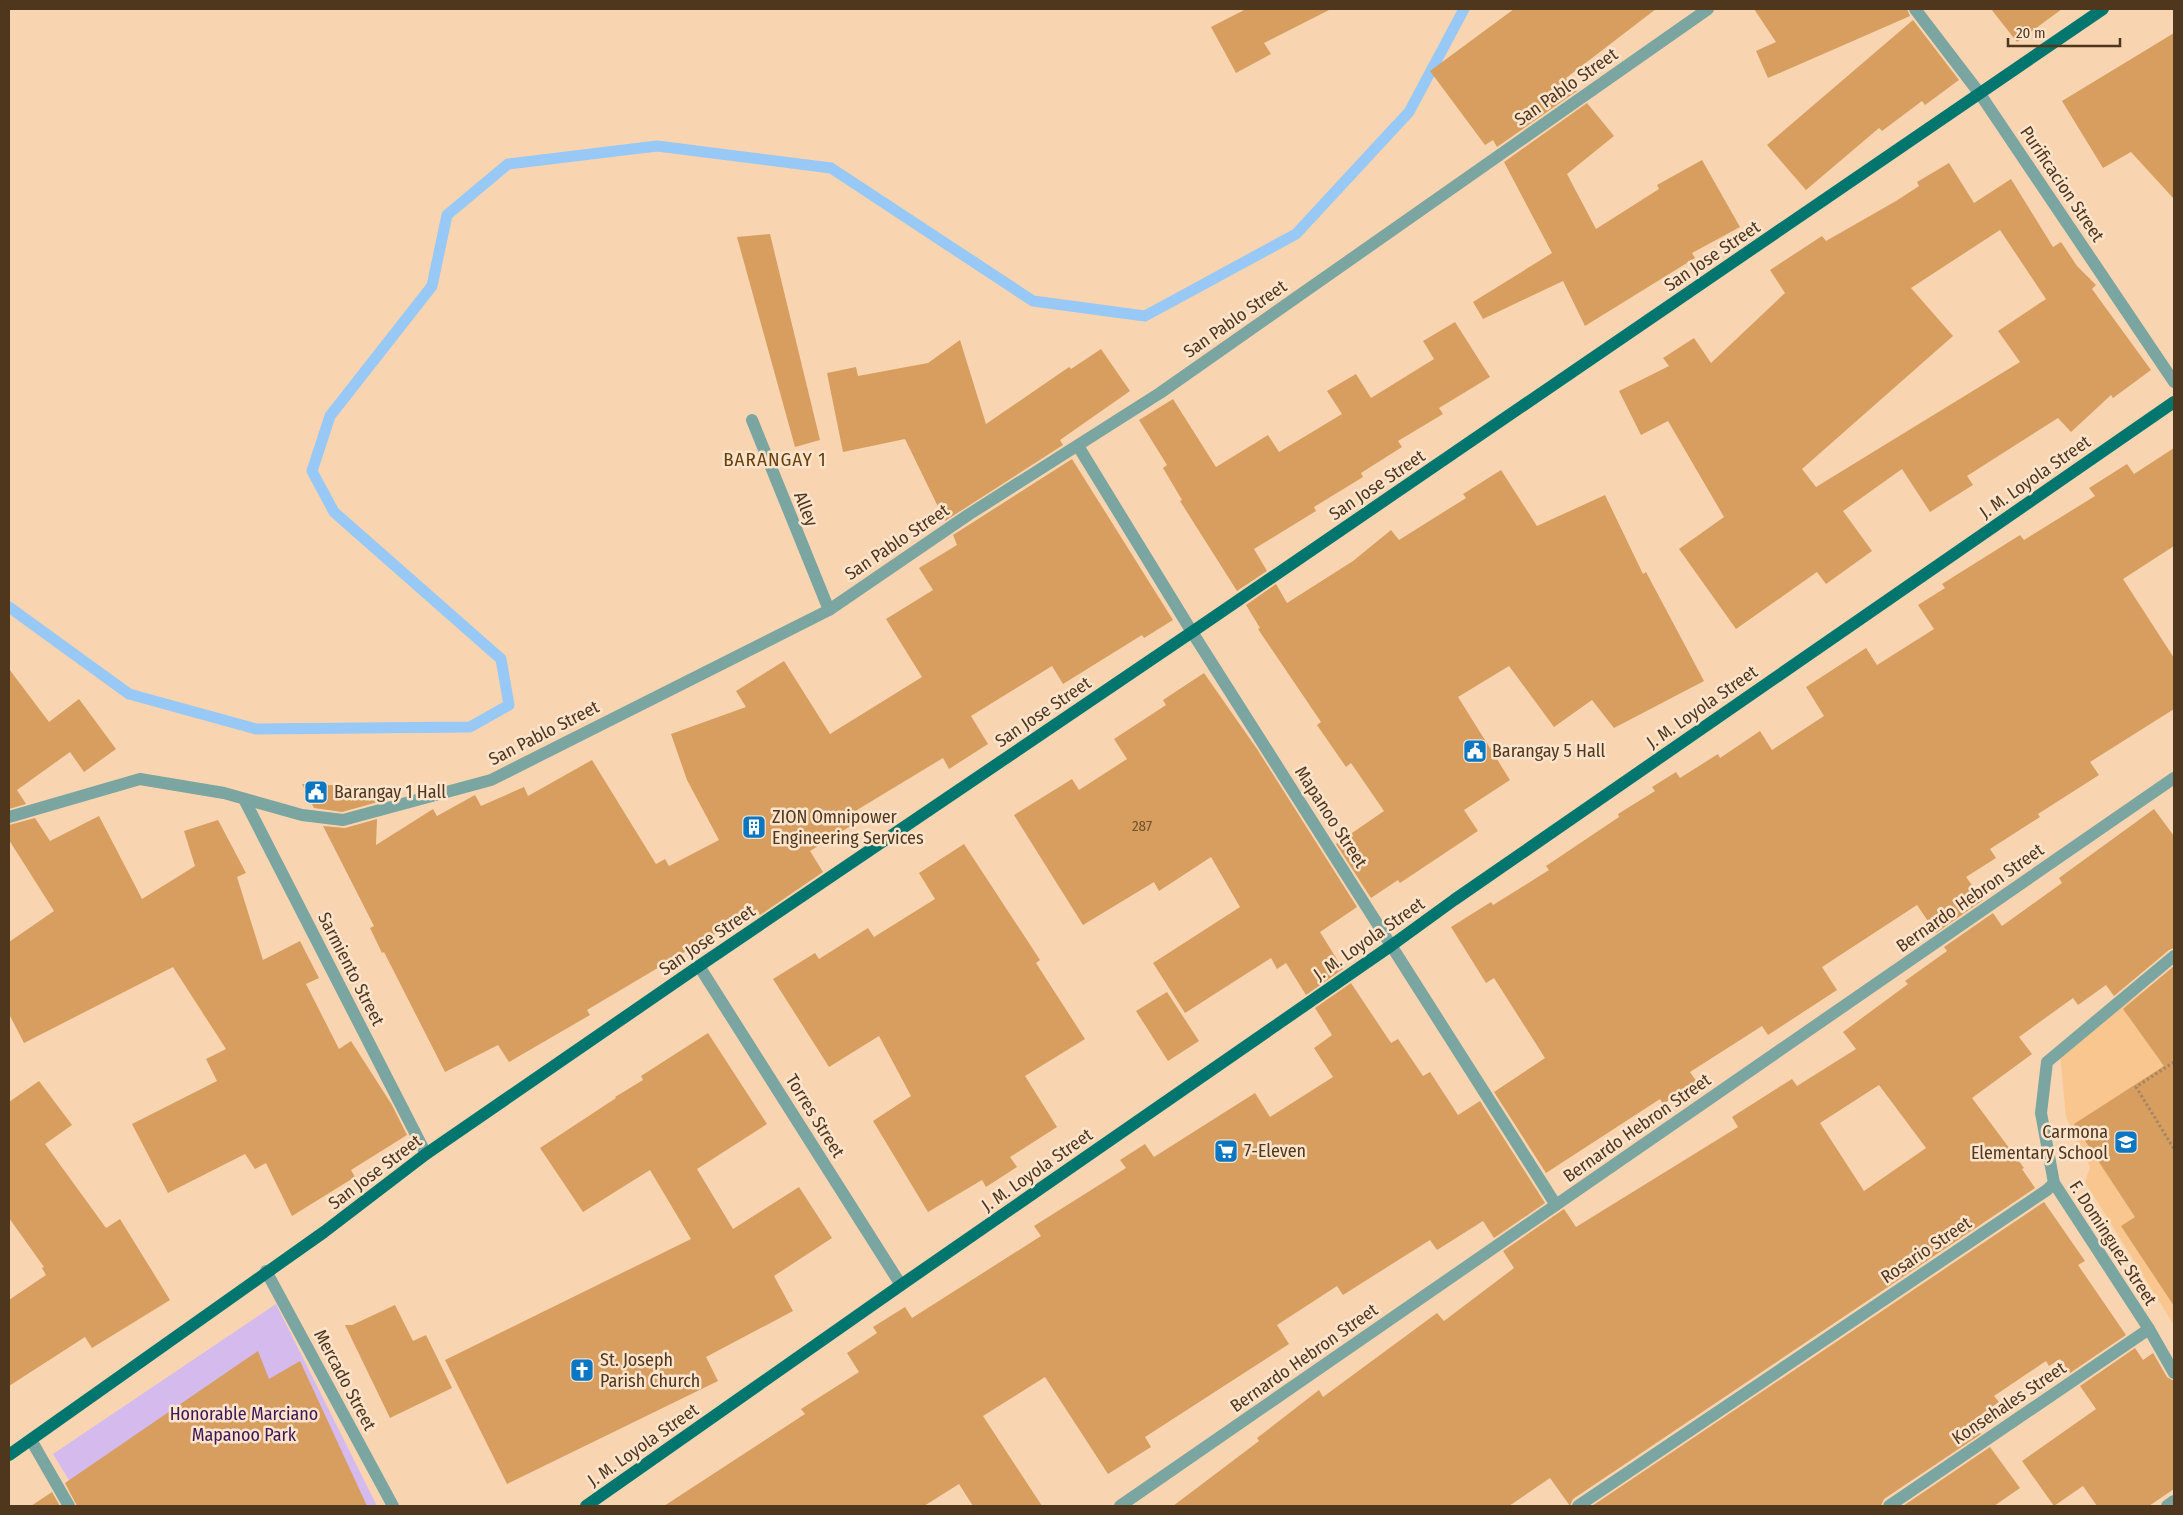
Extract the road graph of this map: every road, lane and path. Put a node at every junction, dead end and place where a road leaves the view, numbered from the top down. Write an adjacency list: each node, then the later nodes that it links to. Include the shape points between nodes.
1 (1708, 9): 8 (street, San Pablo Street, via 1160,393)
2 (1915, 9): 4 (street, Purificacion Street)
3 (2103, 9): 4 (main road, San Jose Street)
4 (1980, 94): 5 (street, Purificacion Street); 10 (main road, San Jose Street)
5 (2174, 382)
6 (2174, 402): 14 (main road, J. M. Loyola Street)
7 (752, 420): 9 (street, Alley)
8 (1078, 446): 9 (street, San Pablo Street, via 968,515); 10 (street, Mapanoo Street)
9 (829, 610): 12 (street, San Pablo Street, via 491,780 343,820 302,816)
10 (1192, 632): 14 (street, Mapanoo Street); 16 (main road, San Jose Street)
11 (2174, 778): 21 (street, Bernardo Hebron Street)
12 (244, 799): 13 (street, San Pablo Street, via 140,779); 19 (street, Sarmiento Street)
13 (9, 818)
14 (1392, 945): 21 (street, Mapanoo Street); 23 (main road, J. M. Loyola Street)
15 (2174, 956): 20 (street, via 2047,1062 2041,1113)
16 (699, 966): 19 (main road, San Jose Street); 23 (street, Torres Street)
17 (2174, 1062): 18 (path, via 2136,1088)
18 (2174, 1149)
19 (426, 1154): 22 (main road, San Jose Street, via 324,1232)
20 (2054, 1183): 24 (street, F. Dominguez Street); 33 (street, Rosario Street)
21 (1556, 1205): 32 (street, Bernardo Hebron Street)
22 (266, 1271): 26 (main road, San Jose Street); 30 (street, Mercado Street)
23 (901, 1285): 31 (main road, J. M. Loyola Street)
24 (2148, 1329): 25 (street, F. Dominguez Street); 34 (street, Konsehales Street)
25 (2174, 1373)
26 (31, 1440): 27 (main road, San Jose Street); 29 (street)
27 (9, 1455)
28 (2174, 1501): 35 (street)
29 (69, 1506)
30 (393, 1506)
31 (586, 1506)
32 (1120, 1506)
33 (1578, 1506)
34 (1889, 1506)
35 (2166, 1506)

